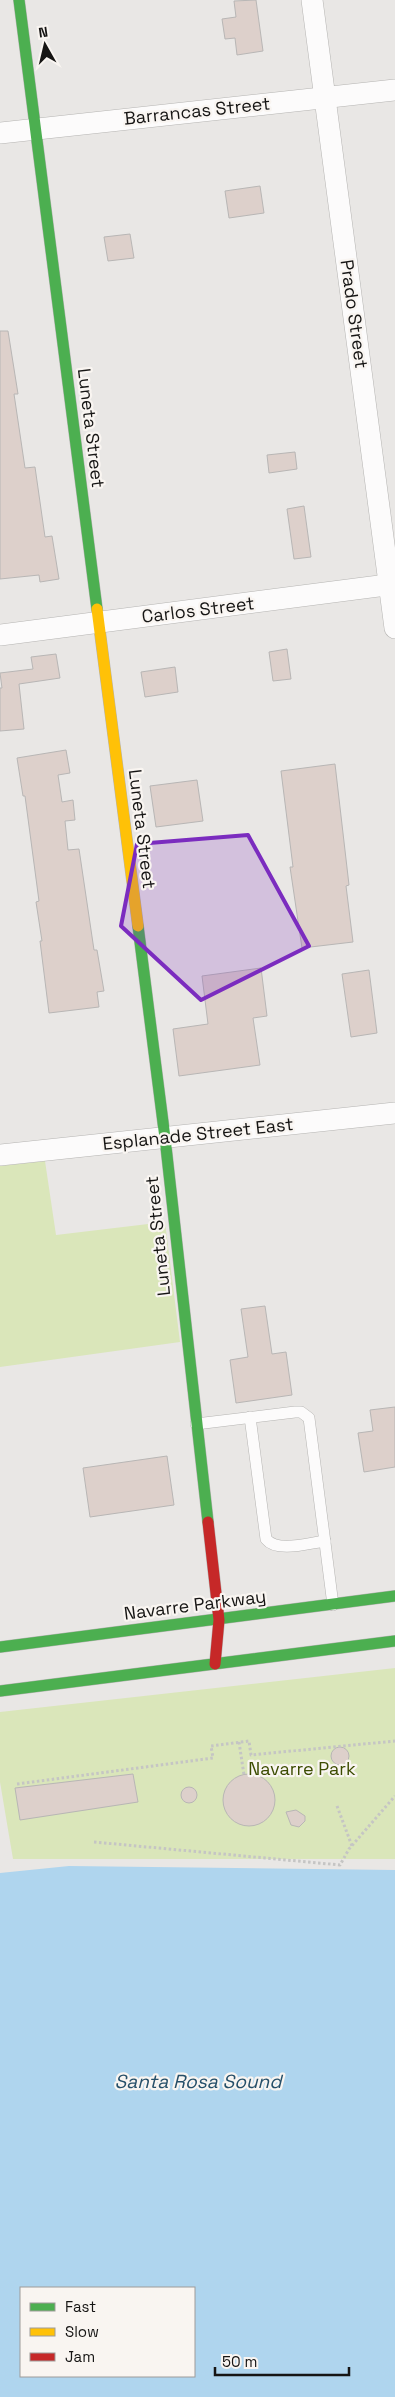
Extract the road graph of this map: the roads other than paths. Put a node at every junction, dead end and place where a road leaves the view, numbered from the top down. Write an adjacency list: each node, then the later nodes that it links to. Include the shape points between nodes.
1 (19, 0): 5 (main road, Luneta Street)
2 (312, 0): 4 (street, Prado Street)
3 (395, 90): 4 (street, Barrancas Street)
4 (325, 98): 5 (street, Barrancas Street); 7 (street, Prado Street)
5 (36, 129): 6 (street, Barrancas Street); 8 (main road, Luneta Street)
6 (0, 133)
7 (392, 584): 8 (street, Carlos Street); 9 (street, Prado Street)
8 (98, 623): 10 (street, Carlos Street); 12 (main road, Luneta Street)
9 (395, 628)
10 (0, 635)
11 (395, 1114): 12 (street, Esplanade Street East)
12 (164, 1138): 13 (street, Esplanade Street East); 15 (main road, Luneta Street)
13 (0, 1155)
14 (250, 1417): 15 (lane); 16 (lane, via 266,1539 278,1546); 16 (lane, via 301,1412 309,1418)
15 (196, 1424): 19 (main road, Luneta Street)
16 (325, 1541): 18 (lane)
17 (395, 1596): 18 (main road, Navarre Parkway)
18 (333, 1604): 19 (main road, Navarre Parkway)
19 (219, 1620): 21 (main road, Navarre Parkway); 22 (main road, Luneta Street)
20 (395, 1641): 22 (main road)
21 (0, 1647)
22 (215, 1664): 23 (main road)
23 (0, 1691)

